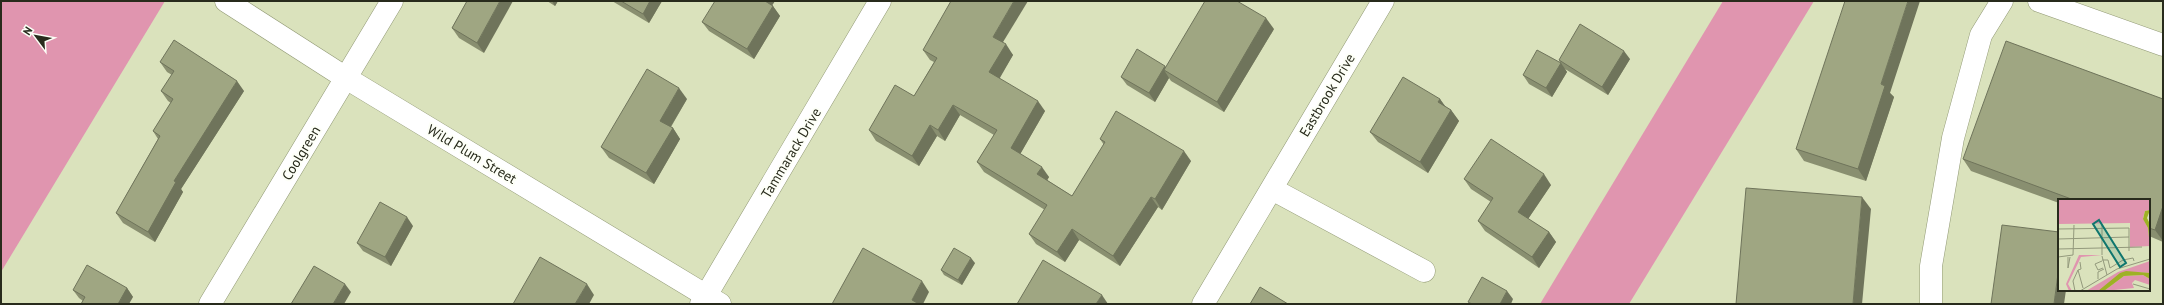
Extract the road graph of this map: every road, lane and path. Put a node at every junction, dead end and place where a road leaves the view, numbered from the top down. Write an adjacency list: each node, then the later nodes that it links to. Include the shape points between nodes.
1 (226, 1): 8 (street, Wild Plum Street)
2 (392, 1): 8 (street, Coolgreen)
3 (880, 1): 11 (street, Tammarack Drive)
4 (1383, 1): 9 (street, Eastbrook Drive)
5 (2002, 1): 14 (street, via 1981,35 1953,138 1931,266)
6 (2039, 1): 7 (street)
7 (2163, 45)
8 (346, 78): 11 (street, Wild Plum Street); 12 (street, Coolgreen)
9 (1272, 189): 10 (street); 13 (street, Eastbrook Drive)
10 (1424, 271)
11 (709, 301)
12 (210, 304)
13 (1203, 304)
14 (1931, 304)

